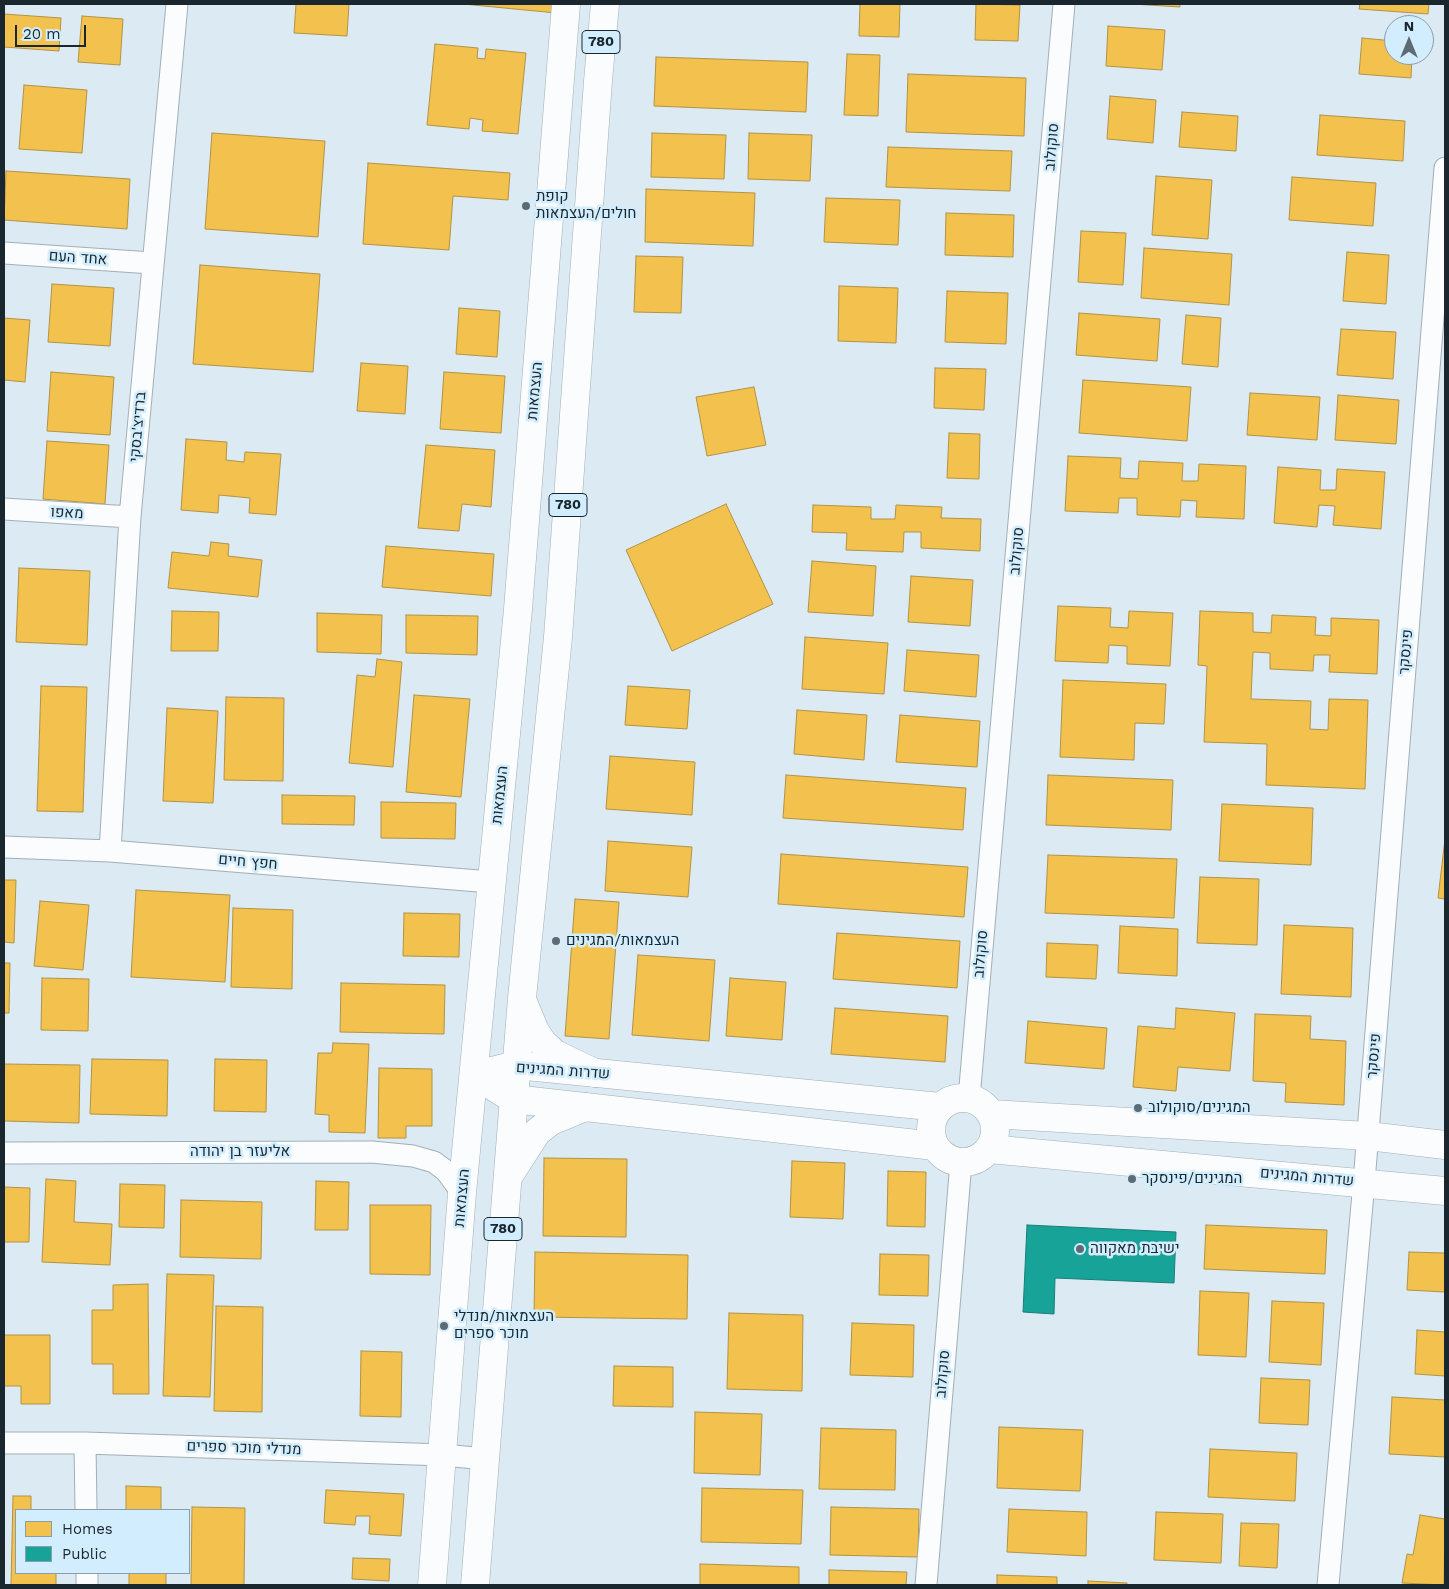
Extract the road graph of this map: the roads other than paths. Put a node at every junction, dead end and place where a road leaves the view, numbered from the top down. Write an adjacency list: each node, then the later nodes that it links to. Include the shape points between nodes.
1 (177, 4): 8 (street, ברדיצ'בסקי)
2 (566, 4): 13 (main road, העצמאות / 780, via 518,609)
3 (605, 4): 14 (main road, 780, via 558,637)
4 (1064, 4): 18 (street, סוקולוב)
5 (1445, 168): 6 (street, פינסקר)
6 (1444, 202): 23 (street, פינסקר)
7 (4, 253): 8 (street, אחד העם)
8 (152, 263): 10 (street, ברדיצ'בסקי)
9 (4, 509): 10 (street, מאפו)
10 (130, 517): 12 (street, ברדיצ'בסקי)
11 (4, 847): 12 (street, חפץ חיים)
12 (110, 851): 13 (street, חפץ חיים)
13 (492, 882): 17 (main road, העצמאות / 780)
14 (522, 998): 15 (main road, 780); 16 (main road, via 531,1024 543,1043 555,1054)
15 (516, 1065): 16 (main road, שדרות המגינים); 17 (main road, שדרות המגינים); 19 (main road, 780)
16 (594, 1073): 21 (main road, שדרות המגינים)
17 (475, 1075): 19 (main road, שדרות המגינים); 32 (main road, העצמאות / 780)
18 (969, 1098): 21 (main road, via 949,1101); 22 (main road, via 985,1106)
19 (513, 1099): 20 (main road, שדרות המגינים); 29 (main road, 780)
20 (585, 1107): 25 (main road, שדרות המגינים); 29 (main road, via 551,1121 537,1132 514,1164)
21 (940, 1107): 25 (main road, via 930,1125)
22 (991, 1114): 23 (main road); 26 (main road, via 995,1132)
23 (1368, 1136): 24 (main road); 30 (street, פינסקר)
24 (1445, 1145)
25 (934, 1146): 28 (main road, via 941,1154)
26 (989, 1149): 28 (main road, via 981,1157); 30 (main road, שדרות המגינים)
27 (4, 1153): 32 (street, אליעזר בן יהודה, via 396,1154 434,1162 446,1171)
28 (961, 1162): 40 (street, סוקולוב)
29 (507, 1180): 36 (main road, 780)
30 (1364, 1182): 31 (main road, שדרות המגינים); 41 (street, פינסקר)
31 (1445, 1191)
32 (462, 1193): 35 (main road, העצמאות / 780)
33 (4, 1443): 34 (street, מנדלי מוכר ספרים)
34 (85, 1443): 35 (street, מנדלי מוכר ספרים); 37 (street)
35 (444, 1455): 36 (street, מנדלי מוכר ספרים); 38 (main road, העצמאות / 780)
36 (485, 1459): 39 (main road, 780)
37 (86, 1509)
38 (432, 1585)
39 (475, 1585)
40 (926, 1585)
41 (1328, 1585)

